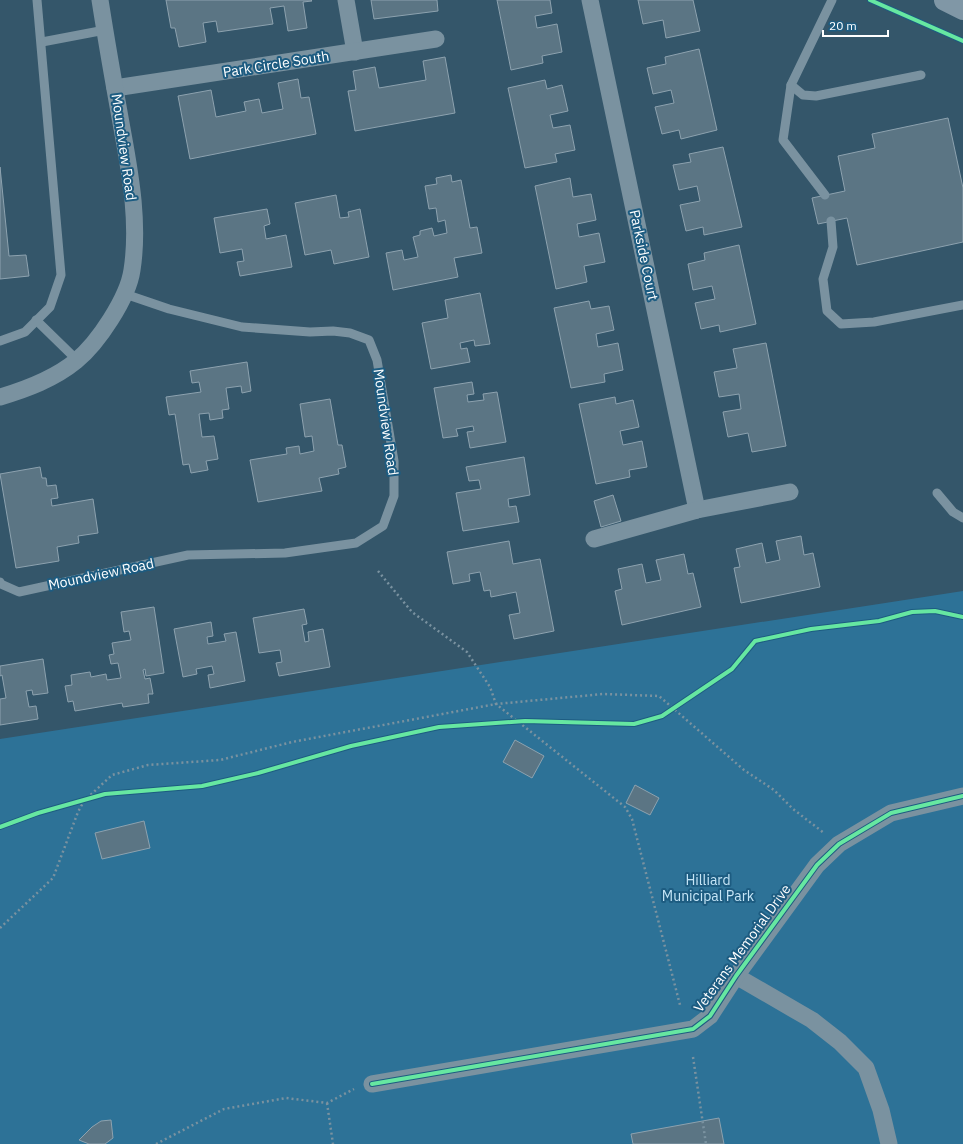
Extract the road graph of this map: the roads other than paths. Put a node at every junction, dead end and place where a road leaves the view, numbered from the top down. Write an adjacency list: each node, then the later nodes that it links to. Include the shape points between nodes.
1 (37, 0): 10 (lane)
2 (100, 0): 8 (street, Moundview Road)
3 (346, 0): 11 (street)
4 (590, 0): 25 (street, Parkside Court)
5 (832, 0): 13 (lane)
6 (945, 0): 7 (main road)
7 (963, 9)
8 (105, 30): 10 (lane); 14 (street, Moundview Road)
9 (436, 39): 11 (street, Park Circle South)
10 (42, 42): 19 (lane, via 61,275 50,306)
11 (355, 52): 14 (street, Park Circle South)
12 (921, 74): 13 (lane, via 816,96 803,95)
13 (791, 85): 15 (lane, via 783,140)
14 (115, 88): 17 (street, Moundview Road, via 132,186 134,250 132,272)
15 (825, 195)
16 (831, 221): 18 (lane, via 833,247 823,279 827,311 841,324 874,322)
17 (125, 294): 21 (street, Moundview Road, via 117,311); 28 (lane, Moundview Road, via 169,309 242,327 332,331 350,333 369,340 377,360 394,461 394,496 383,526 356,543 285,553 188,555 19,592)
18 (963, 305)
19 (36, 320): 20 (lane, via 25,332); 21 (lane)
20 (0, 341)
21 (77, 360): 22 (street, Moundview Road, via 33,387)
22 (0, 397)
23 (790, 492): 25 (street)
24 (937, 493): 26 (lane, via 953,512)
25 (697, 510): 27 (street)
26 (963, 518)
27 (594, 539)
28 (0, 582)
29 (963, 796): 30 (street, Veterans Memorial Drive, via 891,813 839,844 818,865)
30 (736, 976): 31 (street, Veterans Memorial Drive, via 710,1016 693,1029); 32 (street, via 812,1020 840,1042 866,1068 881,1110)
31 (372, 1084)
32 (889, 1144)

